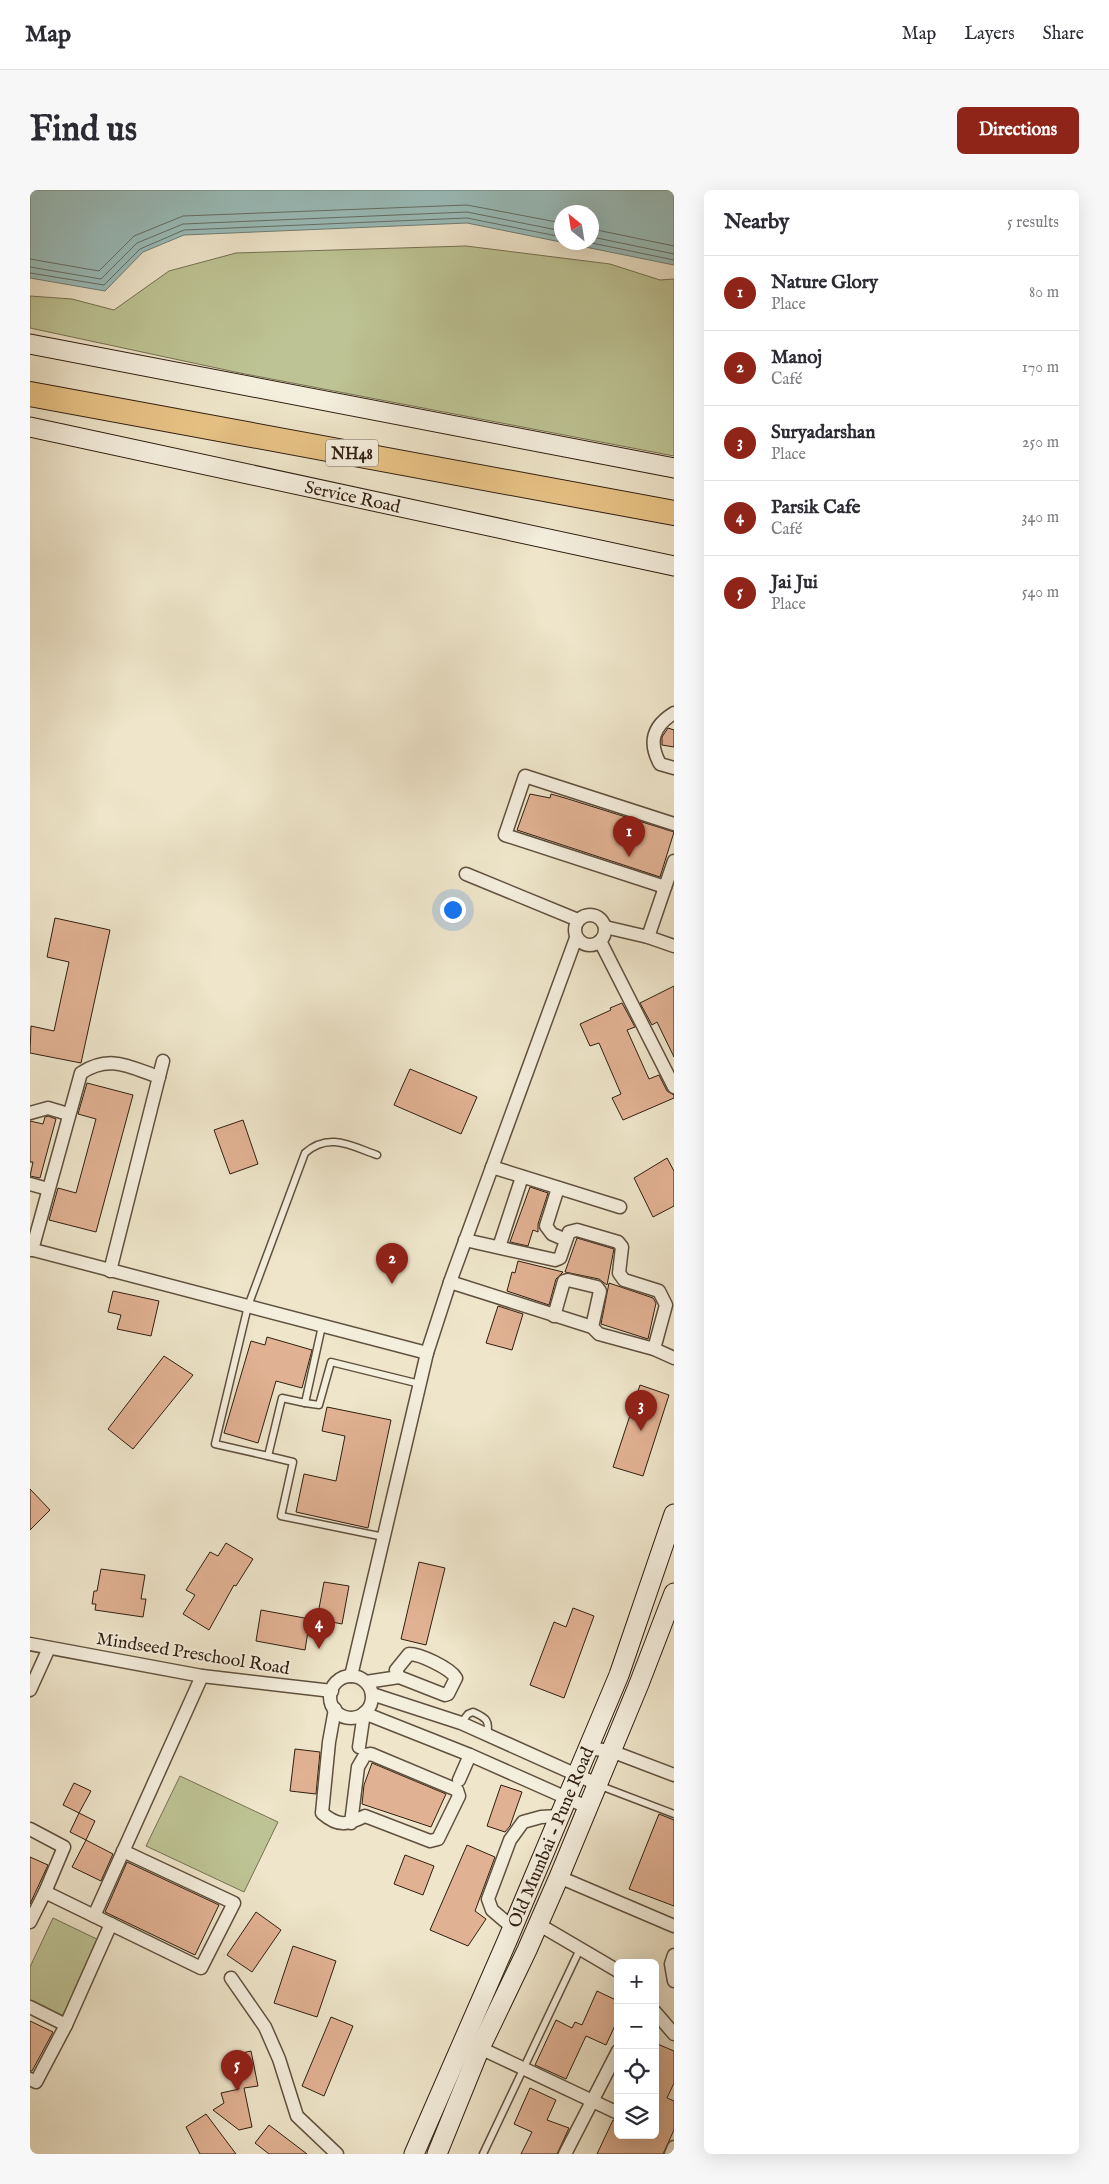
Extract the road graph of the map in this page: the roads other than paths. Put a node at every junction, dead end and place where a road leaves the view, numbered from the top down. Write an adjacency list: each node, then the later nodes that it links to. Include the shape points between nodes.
1 (30, 344): 4 (main road)
2 (30, 394): 5 (highway, NH48)
3 (30, 426): 6 (main road, Service Road)
4 (674, 468)
5 (674, 512)
6 (674, 566)
7 (674, 713): 8 (street, via 659,724 654,734 655,755 660,764)
8 (674, 768)
9 (674, 824): 12 (street, via 525,776 505,835)
10 (674, 861): 12 (street)
11 (466, 874): 13 (street)
12 (665, 887): 15 (street)
13 (578, 920): 14 (street, via 592,914); 16 (street, via 574,928)
14 (605, 927): 15 (street); 17 (street)
15 (648, 937): 18 (street)
16 (576, 938): 17 (street, via 585,944); 25 (street)
17 (600, 942): 21 (street)
18 (674, 946)
19 (163, 1061): 20 (street)
20 (159, 1077): 23 (street, via 125,1064 106,1062 90,1067 81,1073); 35 (street)
21 (674, 1087)
22 (30, 1113): 23 (street, via 48,1108)
23 (68, 1114): 29 (street)
24 (378, 1155): 37 (lane, via 327,1141 305,1153)
25 (492, 1167): 26 (street); 31 (street)
26 (522, 1177): 28 (street); 33 (street)
27 (30, 1184): 29 (street)
28 (558, 1188): 30 (street); 32 (street, via 546,1226 552,1234)
29 (48, 1190): 34 (street)
30 (620, 1207)
31 (465, 1240): 33 (street); 36 (street)
32 (566, 1240): 33 (street, via 560,1258 555,1260); 41 (street, via 569,1232 577,1230 618,1242 622,1247 619,1273 624,1280 659,1291 666,1305)
33 (500, 1247)
34 (31, 1250): 35 (street)
35 (110, 1270): 37 (street)
36 (450, 1282): 38 (street); 42 (street)
37 (248, 1306): 39 (street); 46 (lane, via 215,1444)
38 (554, 1316): 40 (street); 40 (street, via 564,1281 598,1287 600,1291)
39 (322, 1326): 42 (street); 45 (lane)
40 (592, 1327): 41 (street, via 599,1334)
41 (654, 1350): 43 (street)
42 (427, 1354): 44 (street)
43 (674, 1358)
44 (420, 1384): 45 (lane, via 332,1362 319,1405); 48 (street)
45 (305, 1403): 46 (lane, via 282,1398)
46 (268, 1456): 48 (lane, via 294,1462 281,1516)
47 (674, 1514): 62 (main road, Old Mumbai - Pune Road, via 619,1675)
48 (384, 1537): 53 (street)
49 (674, 1593): 63 (main road, Old Mumbai - Pune Road)
50 (30, 1644): 51 (street, Mindseed Preschool Road)
51 (49, 1648): 52 (street, Mindseed Preschool Road); 56 (street)
52 (202, 1676): 57 (street, Mindseed Preschool Road); 75 (street)
53 (351, 1676): 55 (street); 57 (street, via 338,1680)
54 (399, 1677): 55 (street)
55 (366, 1682): 58 (street)
56 (30, 1690)
57 (332, 1691): 59 (street, via 330,1698)
58 (372, 1694): 60 (street, via 371,1703); 65 (street, via 461,1724)
59 (335, 1709): 60 (street, via 349,1717); 73 (street, via 322,1813 332,1822)
60 (364, 1712): 61 (street); 64 (street)
61 (359, 1747)
62 (587, 1748): 63 (street); 65 (main road, Old Mumbai - Pune Road)
63 (611, 1751): 66 (street); 68 (main road, Old Mumbai - Pune Road)
64 (474, 1757): 67 (street); 69 (street)
65 (576, 1775): 68 (street); 69 (main road, Old Mumbai - Pune Road)
66 (674, 1775)
67 (462, 1782)
68 (597, 1784): 70 (main road, Old Mumbai - Pune Road); 71 (lane)
69 (566, 1798): 70 (street); 72 (main road, Old Mumbai - Pune Road)
70 (587, 1807): 76 (main road, Old Mumbai - Pune Road)
71 (674, 1814)
72 (559, 1816): 83 (main road, Old Mumbai - Pune Road); 83 (street, via 523,1822 510,1840 488,1899 492,1910)
73 (351, 1823): 73 (street, via 365,1816 430,1841 438,1839 458,1796 456,1790 371,1754 365,1755 358,1766)
74 (30, 1829): 77 (street, via 64,1847)
75 (123, 1851): 78 (street); 80 (street, via 234,1904 201,1968)
76 (559, 1877): 81 (main road, Old Mumbai - Pune Road); 82 (street)
77 (45, 1892): 78 (street); 79 (street)
78 (94, 1916): 80 (street)
79 (30, 1922)
80 (111, 1924): 91 (street)
81 (538, 1924): 84 (street); 93 (main road, Old Mumbai - Pune Road)
82 (674, 1926)
83 (513, 1928): 101 (main road, Old Mumbai - Pune Road)
84 (580, 1950): 86 (street); 95 (lane)
85 (674, 1955): 88 (street, via 671,1964)
86 (614, 1969)
87 (230, 1978): 100 (street, via 265,2027 297,2116)
88 (674, 1981)
89 (30, 2007): 91 (street)
90 (659, 2017): 92 (street)
91 (66, 2025): 96 (street, via 36,2082)
92 (674, 2034)
93 (480, 2048): 95 (street); 102 (main road, Old Mumbai - Pune Road)
94 (614, 2059): 97 (street)
95 (523, 2069): 97 (street); 103 (lane)
96 (30, 2079)
97 (592, 2101): 98 (street); 104 (street)
98 (614, 2111)
99 (674, 2147): 105 (street)
100 (337, 2154)
101 (414, 2154)
102 (437, 2154)
103 (483, 2154)
104 (565, 2154)
105 (671, 2154)

